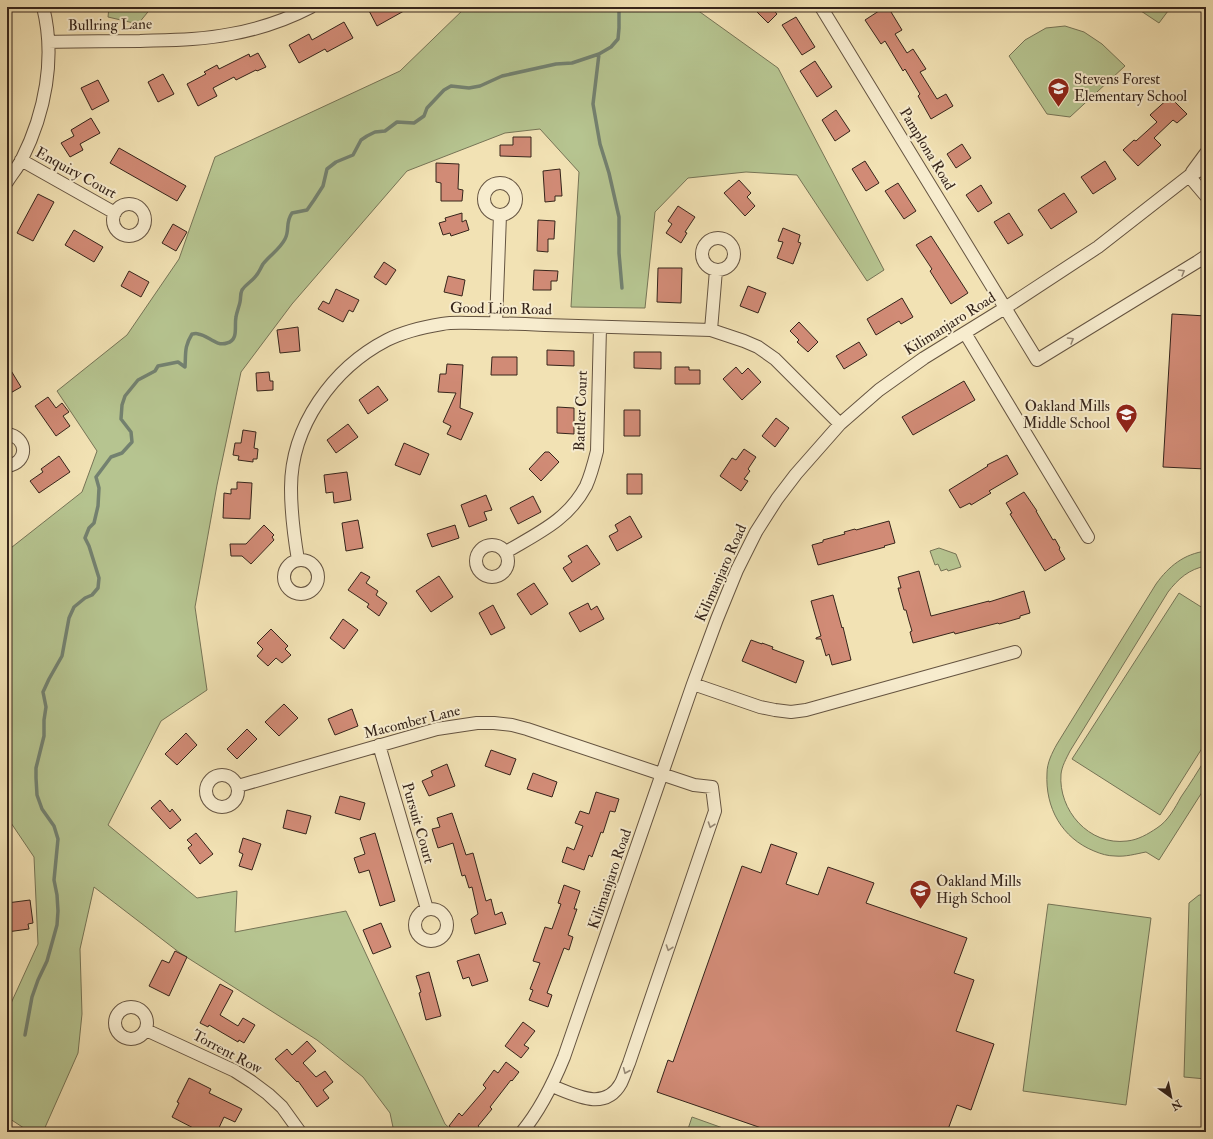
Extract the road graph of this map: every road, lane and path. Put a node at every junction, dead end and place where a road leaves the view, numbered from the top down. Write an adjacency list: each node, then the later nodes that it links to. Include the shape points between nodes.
1 (44, 7): 4 (street)
2 (312, 7): 4 (street, Bullring Lane, via 259,28 203,38)
3 (821, 7): 15 (street, Pamplona Road)
4 (48, 42): 6 (street, via 48,68 40,114)
5 (1206, 153): 8 (street, Kilimanjaro Road)
6 (21, 160): 9 (street); 11 (street, Enquiry Court)
7 (1206, 167): 8 (street, Kilimanjaro Road)
8 (1189, 176): 10 (street); 15 (street, Kilimanjaro Road, via 1098,247)
9 (7, 182)
10 (1206, 196)
11 (115, 213)
12 (500, 215): 16 (street)
13 (1206, 256): 15 (street, Pamplona Road, one-way to 13, via 1037,360)
14 (716, 270): 18 (street)
15 (1005, 308): 19 (street, Kilimanjaro Road)
16 (496, 323): 17 (street, Good Lion Road); 25 (street, Good Lion Road, via 443,324 387,340 366,353 333,382 311,413 297,447 294,462 291,487)
17 (600, 327): 18 (street, Good Lion Road); 24 (street, Battler Court, via 597,451 593,469 577,500 566,513 551,526)
18 (711, 330): 20 (street, Good Lion Road, via 758,347 775,359)
19 (965, 334): 20 (street, Kilimanjaro Road, via 924,358 879,390); 23 (street)
20 (840, 424): 27 (street, Kilimanjaro Road, via 796,474 756,532 717,618)
21 (7, 434): 22 (street, via 20,440 23,454 14,465)
22 (7, 466)
23 (1088, 537)
24 (506, 552)
25 (298, 560)
26 (1015, 652): 27 (street, via 806,710 790,712 760,707)
27 (693, 684): 29 (street, Kilimanjaro Road)
28 (379, 745): 29 (street, Macomber Lane, via 437,729 494,723 527,729); 30 (street, Macomber Lane); 31 (street, Pursuit Court)
29 (662, 775): 33 (street, Kilimanjaro Road, via 590,985); 33 (street, Macomber Lane, one-way to 33, via 694,785 712,787 716,811 629,1063 614,1093 605,1098 581,1098)
30 (238, 786)
31 (427, 909)
32 (146, 1030): 34 (street, Torrent Row, via 235,1071 252,1082 282,1107)
33 (552, 1086): 35 (street, Kilimanjaro Road)
34 (300, 1132)
35 (522, 1132)

